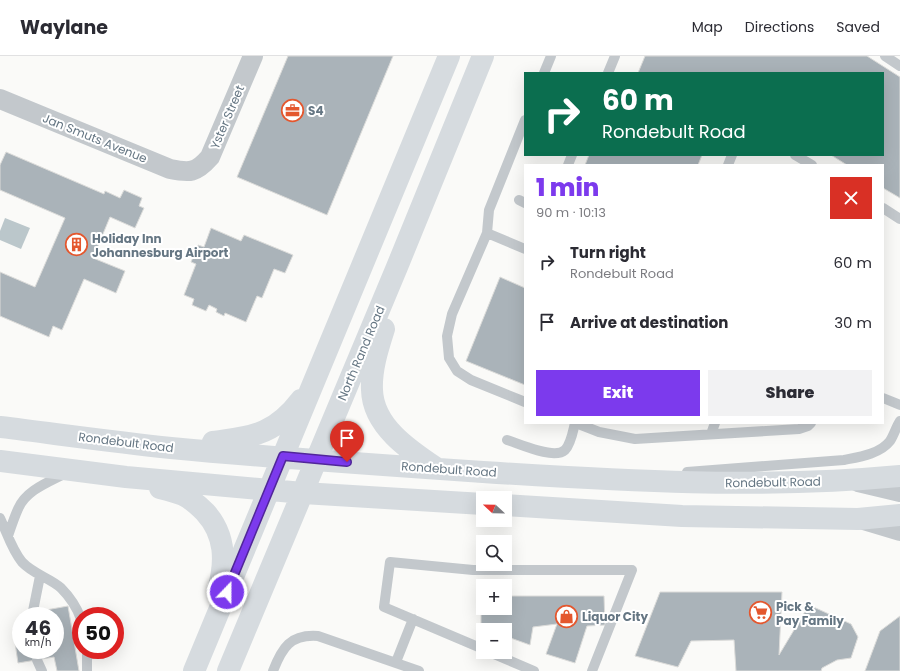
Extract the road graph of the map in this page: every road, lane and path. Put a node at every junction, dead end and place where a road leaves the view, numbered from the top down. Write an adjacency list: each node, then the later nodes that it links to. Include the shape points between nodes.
1 (253, 56): 14 (street, Yster Street, via 210,157)
2 (449, 56): 20 (main road)
3 (483, 56): 19 (main road, North Rand Road)
4 (551, 56): 8 (lane)
5 (615, 56): 9 (lane)
6 (885, 56): 7 (lane)
7 (900, 66)
8 (544, 72)
9 (608, 72)
10 (0, 99): 14 (street, Jan Smuts Avenue, via 170,169)
11 (524, 122): 17 (lane, via 489,210)
12 (797, 156): 13 (lane)
13 (810, 164)
14 (192, 172)
15 (884, 209): 16 (lane)
16 (900, 219)
17 (487, 233): 18 (lane); 22 (lane, via 452,314 448,336 449,358 457,371 471,380)
18 (524, 249)
19 (397, 267): 34 (main road, North Rand Road); 37 (main road, via 375,360 371,389 373,402 391,434 406,448)
20 (311, 385): 32 (main road, via 289,415 276,426 254,436); 33 (main road)
21 (884, 398): 23 (lane)
22 (524, 402)
23 (900, 405)
24 (900, 421): 40 (lane, via 889,441 879,449 844,460)
25 (576, 424): 31 (lane, via 569,444 565,450 559,452 540,451)
26 (579, 424): 30 (lane, via 599,432 635,438)
27 (715, 424): 30 (lane)
28 (810, 424): 30 (lane, via 800,429)
29 (0, 427): 32 (main road, Rondebult Road)
30 (710, 434)
31 (507, 440)
32 (172, 448): 33 (main road, Rondebult Road)
33 (283, 456): 34 (main road, Rondebult Road); 42 (main road)
34 (316, 459): 37 (main road, Rondebult Road); 44 (main road, North Rand Road)
35 (0, 462): 36 (main road)
36 (72, 469): 39 (main road); 51 (lane, via 34,490 26,498 18,508)
37 (438, 469): 40 (main road, Rondebult Road)
38 (900, 476): 41 (main road, Rondebult Road)
39 (126, 477): 42 (main road); 57 (main road, via 184,496 197,504 220,533 224,554 223,572)
40 (596, 479): 41 (main road, Rondebult Road, via 700,483)
41 (852, 480): 43 (street)
42 (270, 489): 44 (main road); 57 (main road)
43 (900, 492)
44 (303, 493): 45 (main road); 62 (main road, North Rand Road, via 243,634)
45 (476, 504)
46 (512, 505): 49 (main road, via 682,516)
47 (900, 516): 49 (main road)
48 (0, 518): 51 (lane)
49 (858, 519): 50 (street)
50 (900, 531)
51 (8, 536): 52 (lane, via 23,563)
52 (40, 576): 53 (lane); 54 (lane, via 61,588)
53 (34, 607)
54 (77, 607)
55 (413, 619): 56 (lane); 61 (lane); 69 (lane, via 384,607 390,562 473,570 632,570)
56 (476, 646)
57 (202, 651): 65 (main road)
58 (87, 659): 64 (lane)
59 (506, 659): 68 (lane)
60 (37, 660): 63 (lane)
61 (396, 662): 66 (lane, via 318,636 305,635 285,646); 67 (lane)
62 (235, 668)
63 (42, 671)
64 (87, 671)
65 (194, 671)
66 (273, 671)
67 (419, 671)
68 (534, 671)
69 (592, 671)

